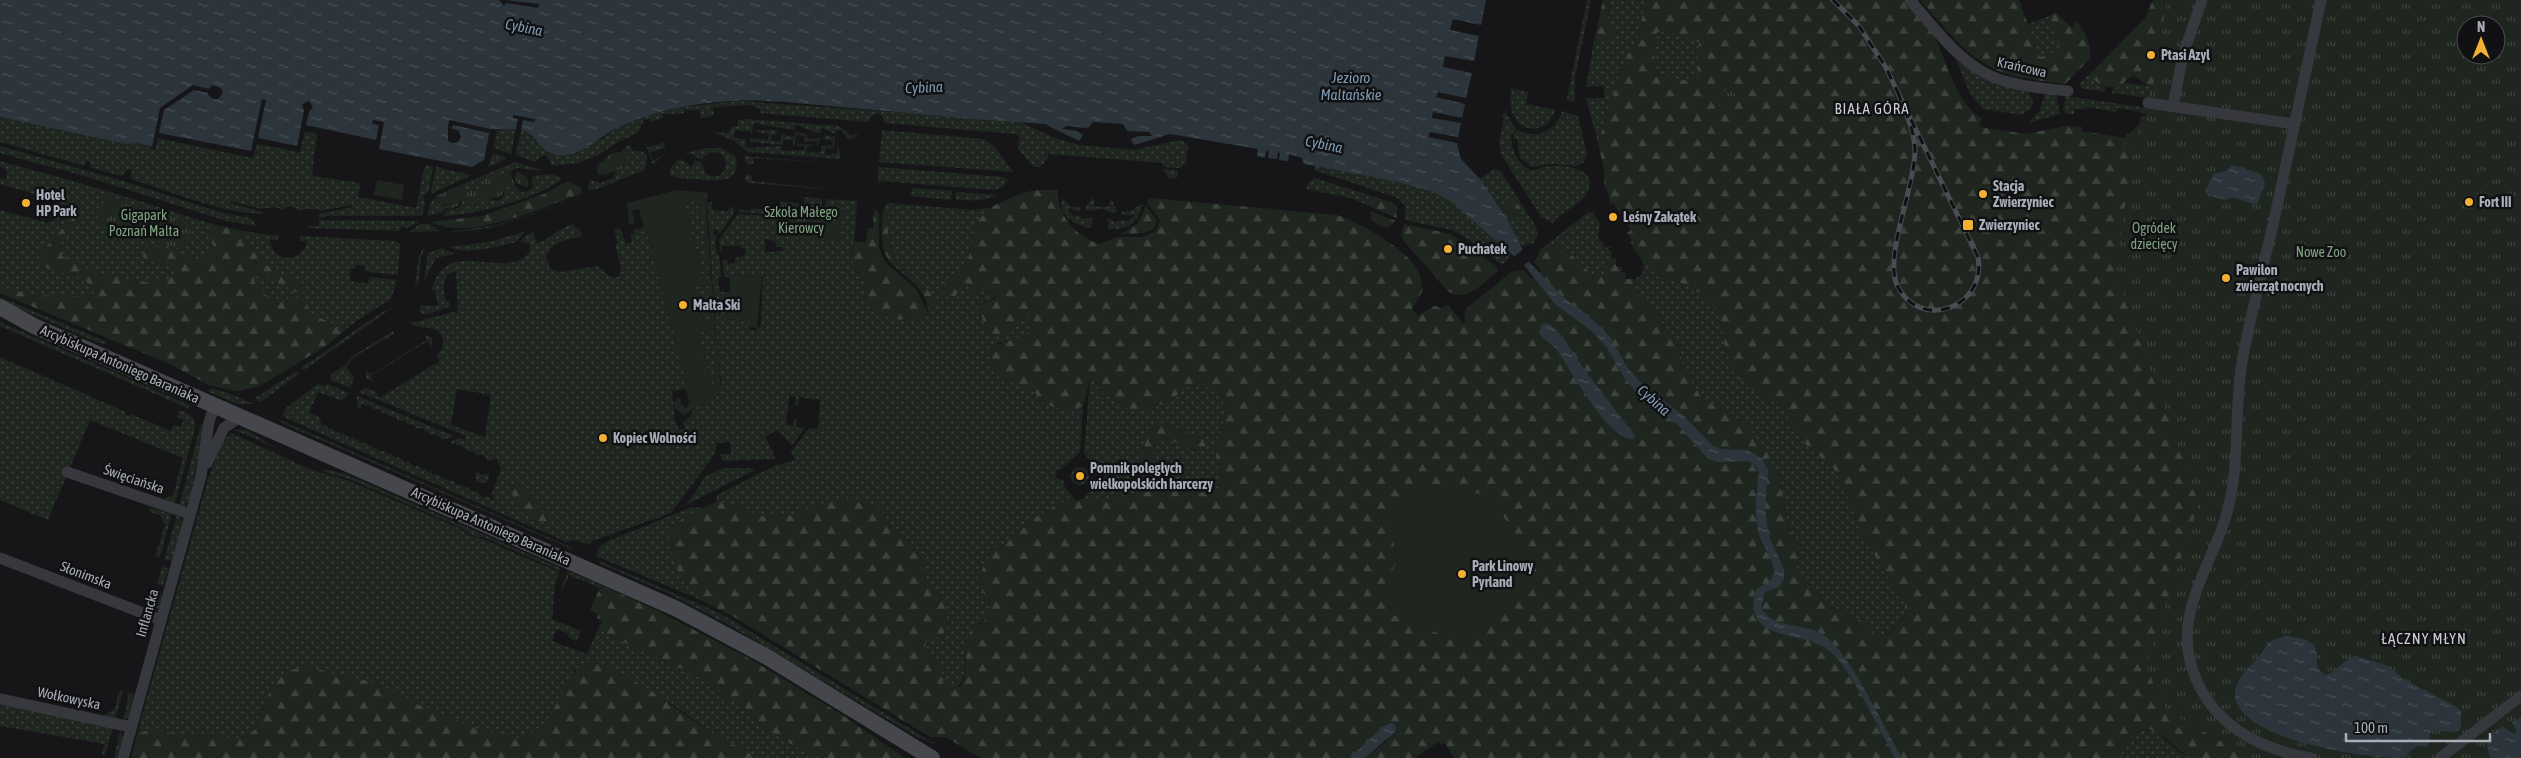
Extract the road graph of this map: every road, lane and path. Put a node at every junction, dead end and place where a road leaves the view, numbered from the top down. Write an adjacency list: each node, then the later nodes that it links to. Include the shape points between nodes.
1 (1910, 0): 4 (street, Krańcowa, via 1963,58 1985,73 2012,83)
2 (2202, 0): 6 (street, via 2183,55)
3 (2321, 0): 7 (street)
4 (2068, 91)
5 (2148, 103): 6 (street)
6 (2173, 106): 7 (street)
7 (2295, 124): 23 (street, via 2242,359 2236,464 2229,508 2193,596 2186,635 2191,665 2218,715 2233,728 2264,745 2287,754)
8 (0, 307): 10 (street, Arcybiskupa Antoniego Baraniaka)
9 (0, 314): 10 (street, Arcybiskupa Antoniego Baraniaka)
10 (34, 326): 11 (street, Arcybiskupa Antoniego Baraniaka)
11 (215, 405): 12 (street, Arcybiskupa Antoniego Baraniaka); 14 (street, Inflancka, via 209,422)
12 (241, 416): 14 (street, Inflancka, via 220,432); 22 (street, Arcybiskupa Antoniego Baraniaka, via 677,609 767,657)
13 (67, 472): 15 (street, Święciańska)
14 (201, 476): 15 (street, Inflancka)
15 (190, 514): 17 (street, Inflancka)
16 (0, 558): 17 (street, Słonimska)
17 (160, 620): 20 (street, Inflancka)
18 (2521, 696): 24 (street)
19 (0, 699): 20 (street, Wołkowyska)
20 (131, 727): 21 (street, Inflancka)
21 (123, 758)
22 (932, 758)
23 (2311, 758)
24 (2440, 758)

